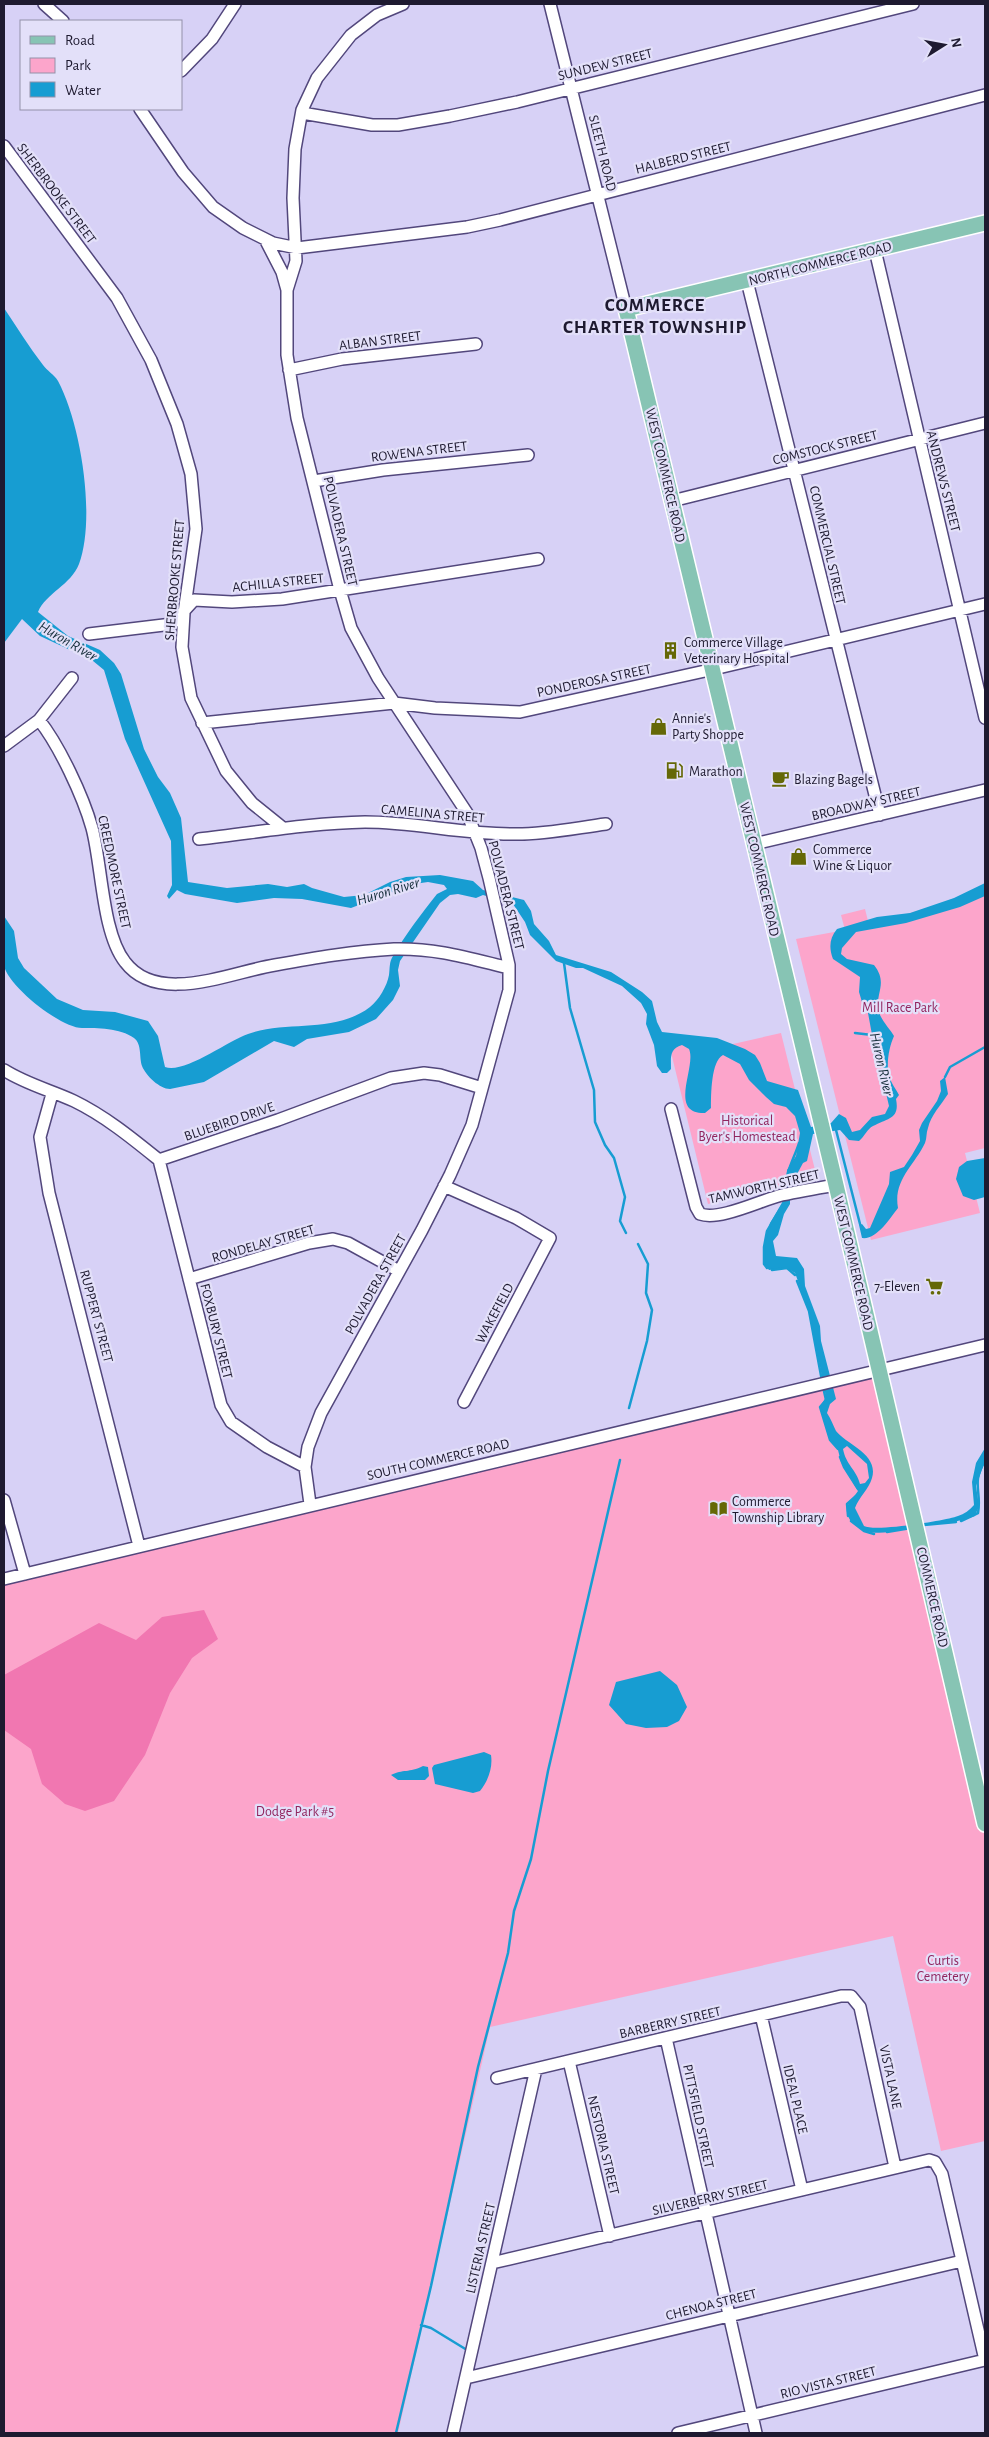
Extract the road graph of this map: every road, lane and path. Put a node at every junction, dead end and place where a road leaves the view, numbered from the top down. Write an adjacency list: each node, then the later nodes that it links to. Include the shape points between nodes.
1 (44, 4): 6 (street)
2 (235, 4): 7 (street, via 212,39)
3 (403, 4): 11 (street, POLVADERA STREET, via 377,15 351,36 318,78)
4 (550, 4): 8 (street, SLEETH ROAD)
5 (913, 4): 8 (street, SUNDEW STREET)
6 (62, 20)
7 (182, 70)
8 (571, 88): 11 (street, SUNDEW STREET, via 398,125 372,126); 13 (street, SLEETH ROAD)
9 (985, 95): 13 (street, HALBERD STREET)
10 (141, 110): 15 (street, via 183,172 213,207)
11 (302, 113): 16 (street, POLVADERA STREET, via 295,149)
12 (4, 146): 33 (street, SHERBROOKE STREET, via 118,298 151,360 177,424 191,474 196,529)
13 (598, 195): 16 (street, HALBERD STREET, via 467,227); 20 (street, SLEETH ROAD)
14 (985, 223): 17 (main road, NORTH COMMERCE ROAD)
15 (265, 239): 16 (street); 19 (street, POLVADERA STREET, via 277,261)
16 (296, 248): 19 (street, POLVADERA STREET, via 296,261)
17 (875, 250): 18 (main road, NORTH COMMERCE ROAD); 24 (street, ANDREWS STREET)
18 (747, 281): 20 (main road, NORTH COMMERCE ROAD); 26 (street, COMMERCIAL STREET)
19 (286, 290): 22 (street, POLVADERA STREET)
20 (626, 309): 28 (main road, WEST COMMERCE ROAD)
21 (476, 344): 22 (street, ALBAN STREET, via 342,359)
22 (289, 370): 27 (street, POLVADERA STREET)
23 (985, 423): 24 (street, COMSTOCK STREET)
24 (918, 439): 26 (street, COMSTOCK STREET); 32 (street, ANDREWS STREET)
25 (528, 455): 27 (street, ROWENA STREET, via 383,470)
26 (795, 470): 28 (street, COMSTOCK STREET); 35 (street, COMMERCIAL STREET)
27 (314, 481): 30 (street, POLVADERA STREET)
28 (672, 500): 36 (main road, WEST COMMERCE ROAD)
29 (538, 558): 30 (street, ACHILLA STREET)
30 (340, 590): 33 (street, ACHILLA STREET, via 282,599 194,600); 38 (street, POLVADERA STREET, via 351,628)
31 (985, 604): 32 (street, PONDEROSA STREET)
32 (960, 610): 35 (street, PONDEROSA STREET); 39 (street, ANDREWS STREET)
33 (184, 613): 34 (street, ACHILLA STREET, via 172,624); 41 (street, SHERBROOKE STREET, via 182,647 192,698)
34 (89, 634)
35 (835, 640): 36 (street, PONDEROSA STREET); 44 (street, COMMERCIAL STREET)
36 (714, 669): 38 (street, PONDEROSA STREET, via 520,712); 49 (main road, WEST COMMERCE ROAD)
37 (72, 678): 40 (street)
38 (394, 703): 41 (street, PONDEROSA STREET); 47 (street, POLVADERA STREET, via 467,813)
39 (985, 718)
40 (39, 720): 42 (street); 50 (street, CREEDMORE STREET, via 49,732 84,803 92,828 113,938 124,962 142,978 176,984 194,983 272,965 396,949 442,951)
41 (202, 723): 46 (street, SHERBROOKE STREET, via 226,771 252,803)
42 (4, 746)
43 (985, 790): 44 (street, BROADWAY STREET)
44 (880, 815): 49 (street, BROADWAY STREET)
45 (606, 824): 47 (street, CAMELINA STREET, via 514,834)
46 (283, 828): 47 (street, CAMELINA STREET, via 364,822); 48 (street, CAMELINA STREET)
47 (475, 833): 50 (street, POLVADERA STREET, via 489,878)
48 (199, 839)
49 (754, 844): 56 (main road, WEST COMMERCE ROAD)
50 (509, 968): 52 (street, POLVADERA STREET, via 509,990)
51 (4, 1070): 53 (street)
52 (482, 1088): 55 (street, BLUEBIRD DRIVE, via 424,1073 391,1078 297,1114); 57 (street, POLVADERA STREET, via 472,1125)
53 (52, 1094): 55 (street, via 73,1101 103,1118); 66 (street, RUPPERT STREET, via 40,1137 49,1193)
54 (671, 1109): 56 (street, TAMWORTH STREET, via 700,1214 707,1216 782,1195)
55 (159, 1160): 59 (street, FOXBURY STREET)
56 (836, 1185): 61 (main road, WEST COMMERCE ROAD)
57 (444, 1186): 58 (street, POLVADERA STREET); 62 (street, WAKEFIELD, via 516,1218 550,1238)
58 (399, 1271): 59 (street, RONDELAY STREET, via 348,1243 333,1239 309,1243); 63 (street, POLVADERA STREET, via 321,1413 308,1447)
59 (189, 1279): 63 (street, FOXBURY STREET, via 221,1405 231,1422 267,1447)
60 (985, 1344): 61 (street, SOUTH COMMERCE ROAD)
61 (879, 1371): 65 (street, SOUTH COMMERCE ROAD); 69 (main road, COMMERCE ROAD)
62 (464, 1402)
63 (305, 1467): 65 (street, POLVADERA STREET)
64 (4, 1500): 67 (street)
65 (310, 1504): 66 (street, SOUTH COMMERCE ROAD)
66 (139, 1546): 67 (street, SOUTH COMMERCE ROAD)
67 (25, 1574): 68 (street, SOUTH COMMERCE ROAD)
68 (4, 1579)
69 (985, 1824)
70 (851, 1996): 71 (street, BARBERRY STREET); 76 (street, VISTA LANE, via 860,2007)
71 (761, 2015): 72 (street, BARBERRY STREET); 77 (street, IDEAL PLACE)
72 (666, 2038): 73 (street, BARBERRY STREET); 78 (street, PITTSFIELD STREET)
73 (569, 2061): 74 (street, BARBERRY STREET); 79 (street, NESTORIA STREET)
74 (536, 2069): 75 (street, BARBERRY STREET); 81 (street, LISTERIA STREET)
75 (497, 2078)
76 (895, 2167): 77 (street, SILVERBERRY STREET); 80 (street, SILVERBERRY STREET, via 929,2160 935,2162 942,2174)
77 (802, 2190): 78 (street, SILVERBERRY STREET)
78 (705, 2214): 79 (street, SILVERBERRY STREET); 82 (street, PITTSFIELD STREET)
79 (610, 2236): 81 (street, SILVERBERRY STREET)
80 (962, 2261): 82 (street, CHENOA STREET); 83 (street)
81 (492, 2263): 84 (street, LISTERIA STREET)
82 (728, 2315): 84 (street, CHENOA STREET); 85 (street, PITTSFIELD STREET)
83 (985, 2360): 85 (street, RIO VISTA STREET)
84 (466, 2378): 86 (street, LISTERIA STREET)
85 (752, 2416): 87 (street, RIO VISTA STREET); 88 (street, PITTSFIELD STREET)
86 (453, 2433)
87 (678, 2433)
88 (756, 2433)

